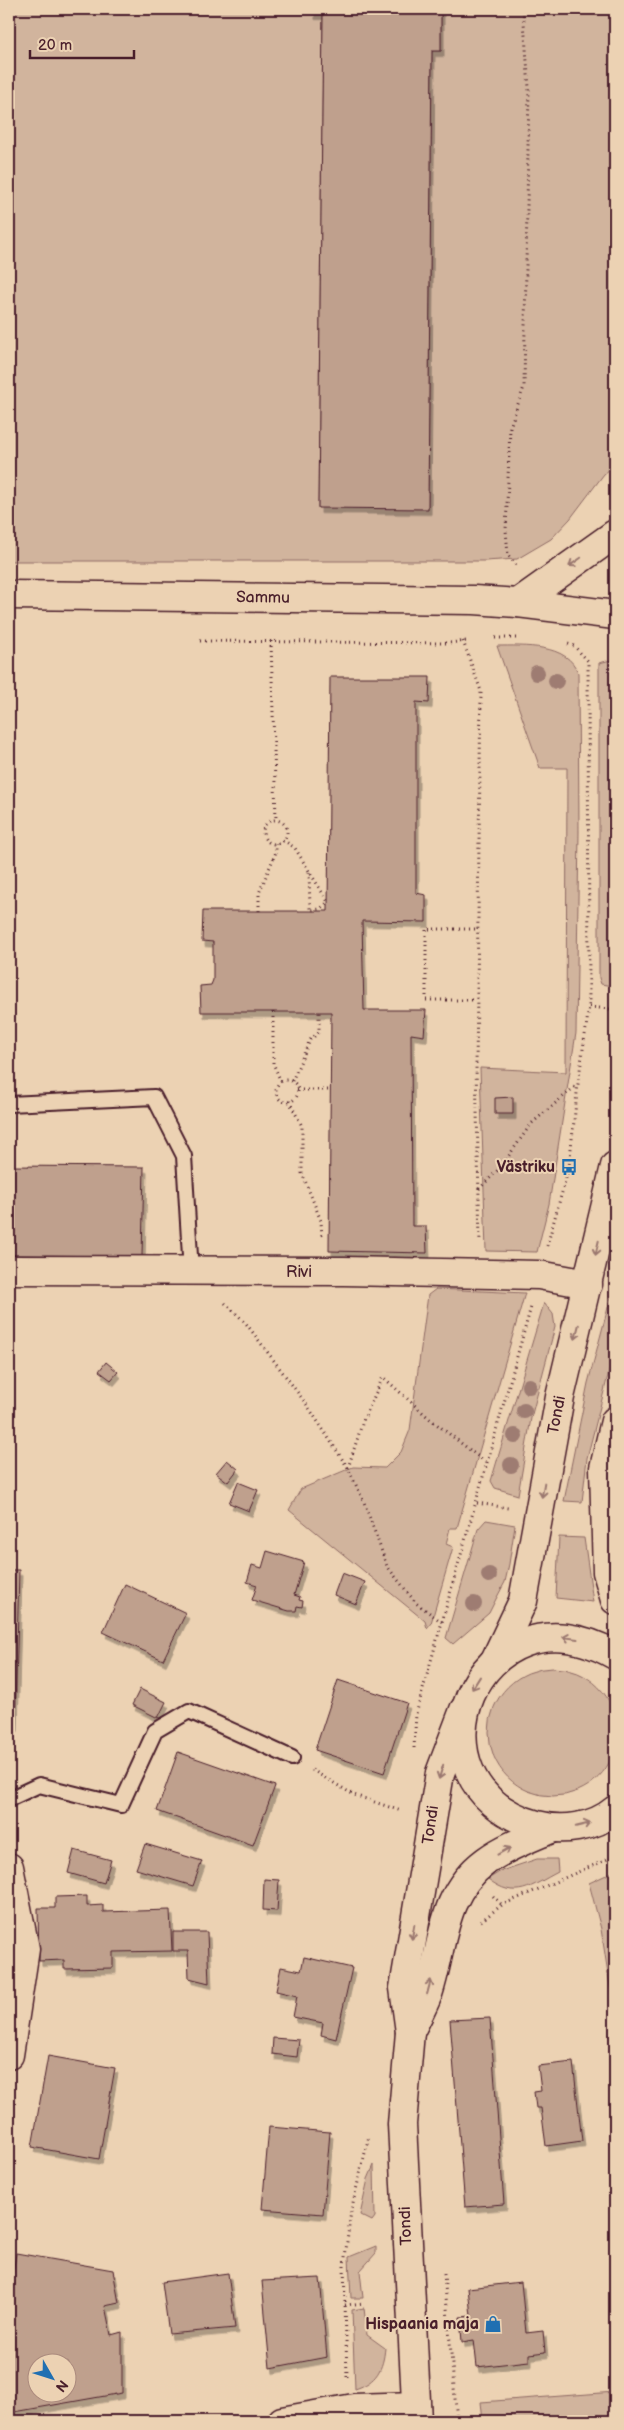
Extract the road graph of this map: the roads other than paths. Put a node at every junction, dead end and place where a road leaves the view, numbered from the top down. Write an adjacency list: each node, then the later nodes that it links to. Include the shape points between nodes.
1 (615, 534): 3 (street, one-way to 3)
2 (9, 595): 3 (street, Sammu)
3 (518, 603): 4 (street, Sammu)
4 (615, 615)
5 (9, 1104): 8 (lane, via 154,1097 184,1156)
6 (615, 1166): 9 (street, Tondi, one-way to 9)
7 (9, 1270): 8 (street, Rivi)
8 (191, 1272): 9 (street, Rivi, via 539,1275)
9 (588, 1284): 13 (street, Tondi, one-way to 13, via 560,1397 523,1601)
10 (615, 1421): 11 (street, via 604,1468 608,1572)
11 (615, 1600)
12 (615, 1655): 13 (street, one-way to 13, via 586,1641 548,1637 514,1647)
13 (495, 1660): 14 (street, Tondi, one-way to 14, via 475,1683)
14 (464, 1710): 18 (street, via 462,1726 466,1756 471,1774 486,1798 504,1812); 20 (street, Tondi, one-way to 20, via 440,1773 433,1809 404,1988)
15 (292, 1758): 16 (lane, via 189,1711 155,1731 121,1806 39,1785)
16 (9, 1799)
17 (614, 1812): 18 (street, one-way to 17, via 581,1827)
18 (551, 1829): 20 (street, Tondi, one-way to 18, via 428,1994 448,1910 470,1877 486,1861)
19 (9, 1867): 21 (street, via 25,1949)
20 (410, 2032): 22 (street, Tondi, via 402,2124)
21 (9, 2055)
22 (416, 2413): 23 (street, via 354,2408)
23 (282, 2421)

